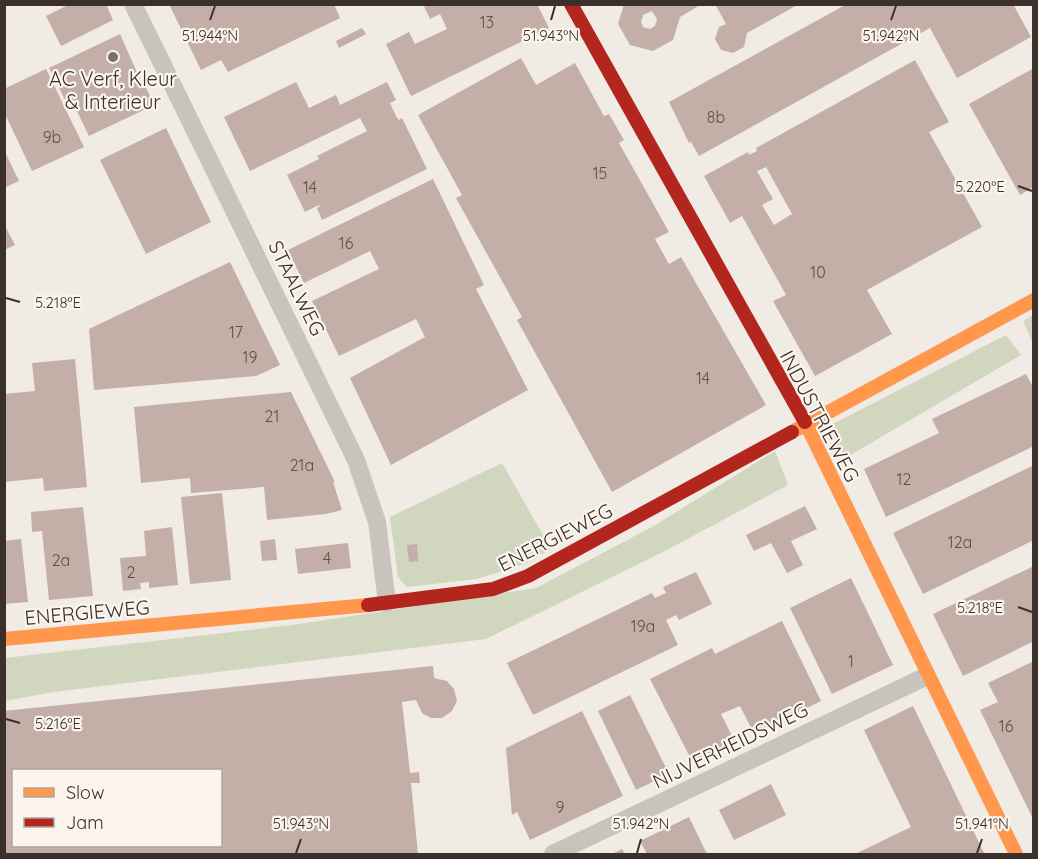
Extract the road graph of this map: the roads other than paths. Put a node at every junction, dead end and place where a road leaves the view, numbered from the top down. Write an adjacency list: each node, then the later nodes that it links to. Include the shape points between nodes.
1 (133, 4): 5 (street, STAALWEG, via 356,460 377,522)
2 (571, 4): 4 (street, INDUSTRIEWEG)
3 (1034, 300): 4 (street, ENERGIEWEG)
4 (806, 425): 5 (street, ENERGIEWEG, via 528,576 493,589); 7 (street, INDUSTRIEWEG)
5 (387, 603): 6 (street, ENERGIEWEG)
6 (4, 639)
7 (927, 676): 8 (street, NIJVERHEIDSWEG); 9 (street, INDUSTRIEWEG)
8 (553, 855)
9 (1016, 855)

